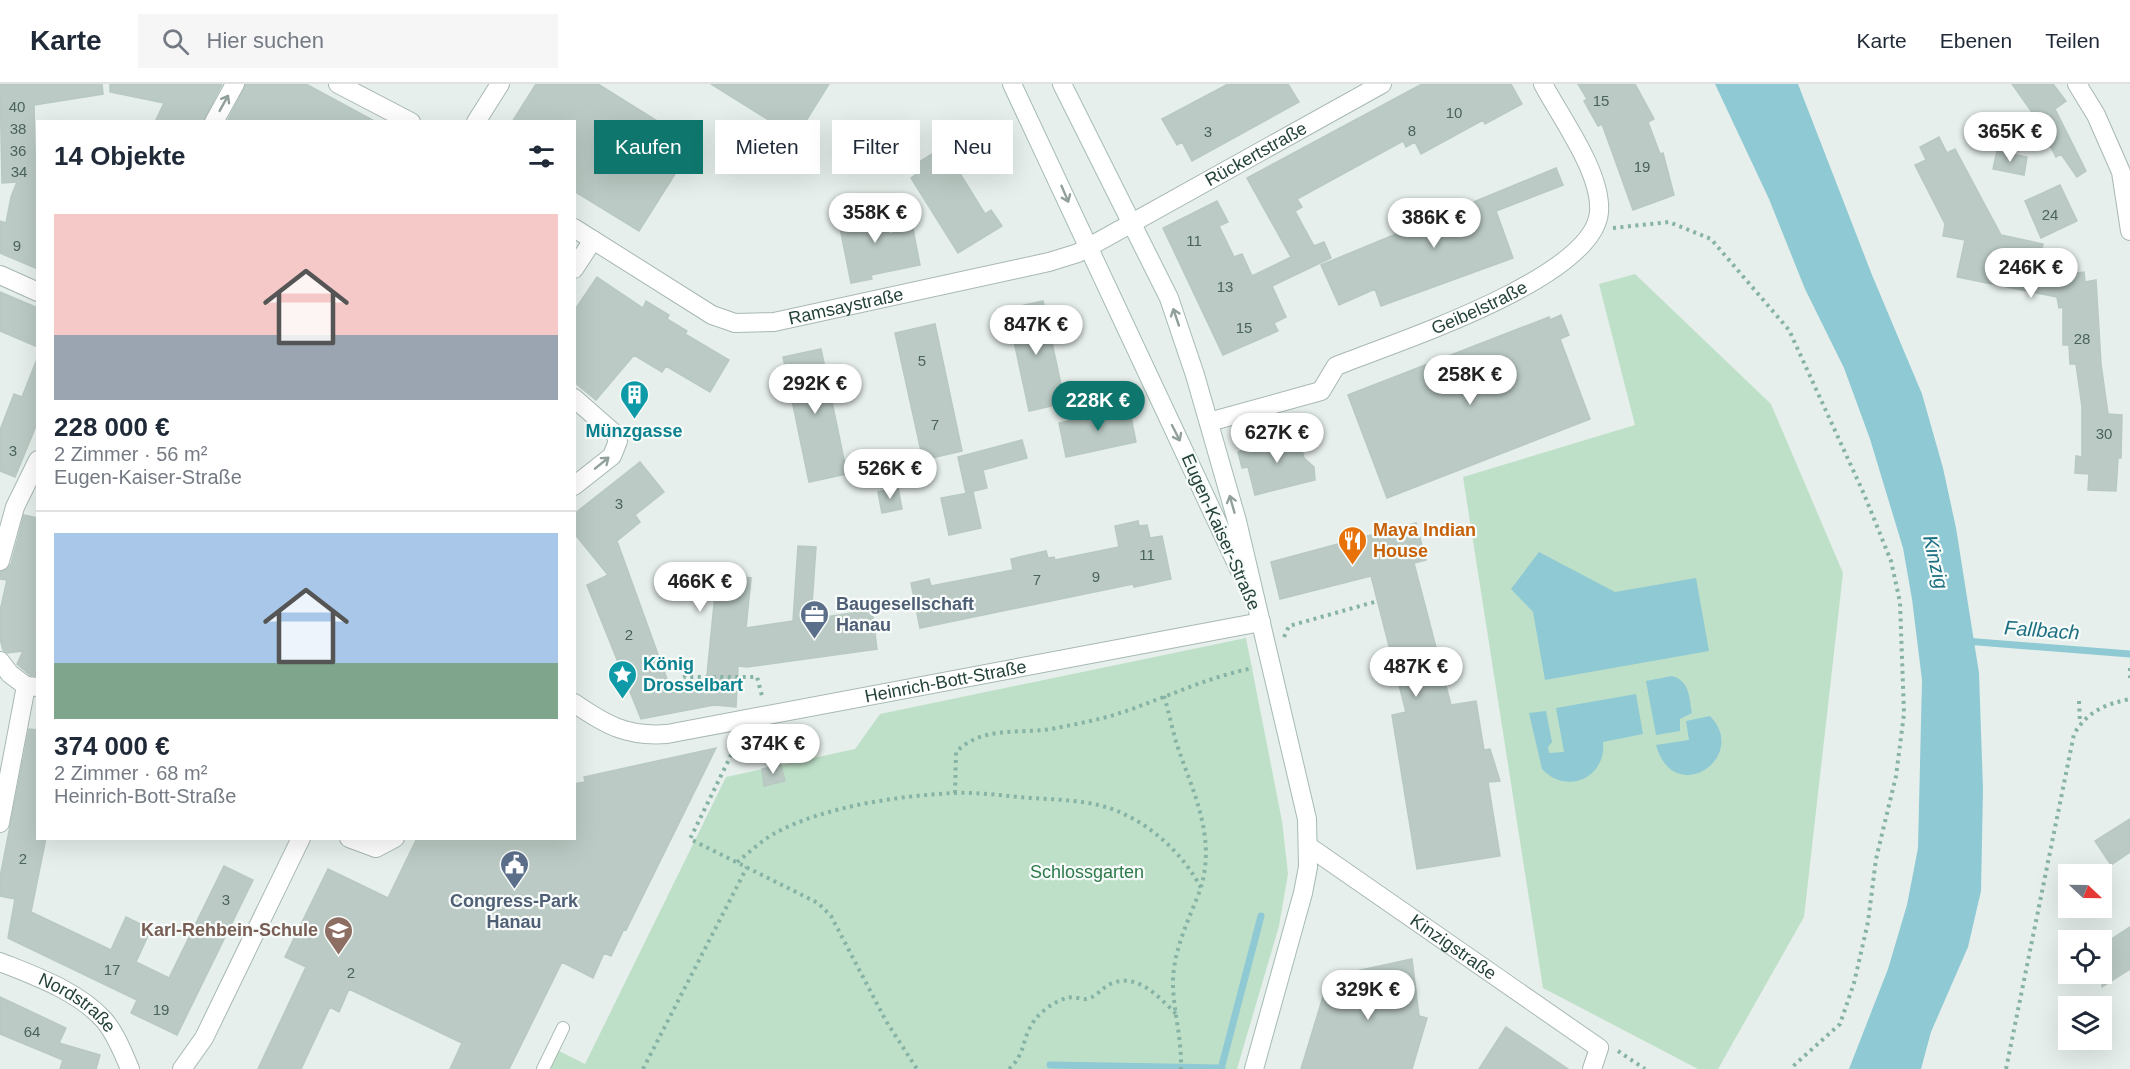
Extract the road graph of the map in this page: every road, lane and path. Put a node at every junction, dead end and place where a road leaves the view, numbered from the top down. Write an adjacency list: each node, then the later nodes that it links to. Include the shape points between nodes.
1 (235, 84): 9 (street, one-way to 1)
2 (338, 84): 10 (street)
3 (500, 84): 11 (street)
4 (1012, 84): 18 (street, Eugen-Kaiser-Straße, one-way to 18)
5 (1062, 84): 13 (street, Eugen-Kaiser-Straße)
6 (1382, 84): 13 (street, Rückertstraße)
7 (1543, 84): 15 (street, via 1594,178 1599,213)
8 (2077, 84): 12 (street)
9 (215, 120)
10 (407, 120)
11 (477, 120)
12 (2125, 172): 16 (street)
13 (1131, 223): 18 (street, Ramsaystraße); 23 (street, Eugen-Kaiser-Straße, one-way to 13, via 1169,298)
14 (576, 229): 17 (street, Ramsaystraße)
15 (1592, 231): 23 (street, Geibelstraße, via 1579,248 1542,278 1496,301 1336,366 1321,391); 65 (path, via 1670,222 1711,239 1789,330 1891,561 1900,602 1904,714 1868,921 1850,999 1840,1024)
16 (2130, 231)
17 (593, 240): 18 (street, Ramsaystraße, via 712,315 735,323 754,324 1049,262); 19 (street)
18 (1088, 247): 28 (street, Eugen-Kaiser-Straße, one-way to 28, via 1239,567)
19 (576, 266)
20 (0, 276): 21 (street)
21 (36, 291)
22 (576, 400): 25 (street, one-way to 22, via 612,456 618,441)
23 (1209, 422): 28 (street, Eugen-Kaiser-Straße, one-way to 23)
24 (36, 464): 26 (street, via 15,507)
25 (576, 484)
26 (0, 561)
27 (1378, 602): 31 (path, via 1289,626)
28 (1261, 622): 31 (street, Eugen-Kaiser-Straße); 39 (street, Heinrich-Bott-Straße)
29 (682, 660): 39 (path, via 685,676 757,677)
30 (0, 661): 34 (street, via 10,675)
31 (1271, 664): 35 (path, via 1214,676); 47 (street, Eugen-Kaiser-Straße, via 1307,819)
32 (2130, 669): 33 (path)
33 (2130, 678)
34 (32, 687): 43 (street)
35 (1164, 696): 42 (path, via 1080,723 986,733 968,741 956,752); 50 (path, via 1177,744 1198,796 1208,852)
36 (2130, 699): 40 (path, via 2104,706)
37 (2079, 701): 40 (path)
38 (576, 704): 39 (street, Heinrich-Bott-Straße, via 631,734 667,734)
39 (766, 714)
40 (2080, 724): 66 (path, via 2070,748)
41 (730, 759): 48 (path, via 690,839)
42 (955, 793): 48 (path, via 843,809 795,824 775,832); 50 (path, via 1091,803 1124,813 1169,846)
43 (0, 823)
44 (300, 840): 56 (street, via 204,1038)
45 (354, 840): 46 (street, via 375,848)
46 (391, 840)
47 (1308, 846): 54 (street, Kinzigstraße); 62 (street, Eugen-Kaiser-Straße, via 1303,893)
48 (737, 862): 49 (path)
49 (747, 867): 58 (path); 59 (path, via 812,899 831,916 885,1021)
50 (1201, 888): 52 (path, via 1174,969)
51 (0, 962): 55 (street, Nordstraße, via 90,1006 105,1022)
52 (1179, 1017): 60 (path, via 1147,988 1128,980 1111,983 1099,994 1085,999 1069,997 1052,1004 1034,1021 1021,1056); 61 (path)
53 (563, 1028): 57 (lane)
54 (1599, 1048): 63 (street); 64 (path, via 1618,1052)
55 (130, 1069)
56 (182, 1069)
57 (543, 1069)
58 (643, 1069)
59 (917, 1069)
60 (1009, 1069)
61 (1181, 1069)
62 (1254, 1069)
63 (1592, 1069)
64 (1645, 1069)
65 (1790, 1069)
66 (2006, 1069)

